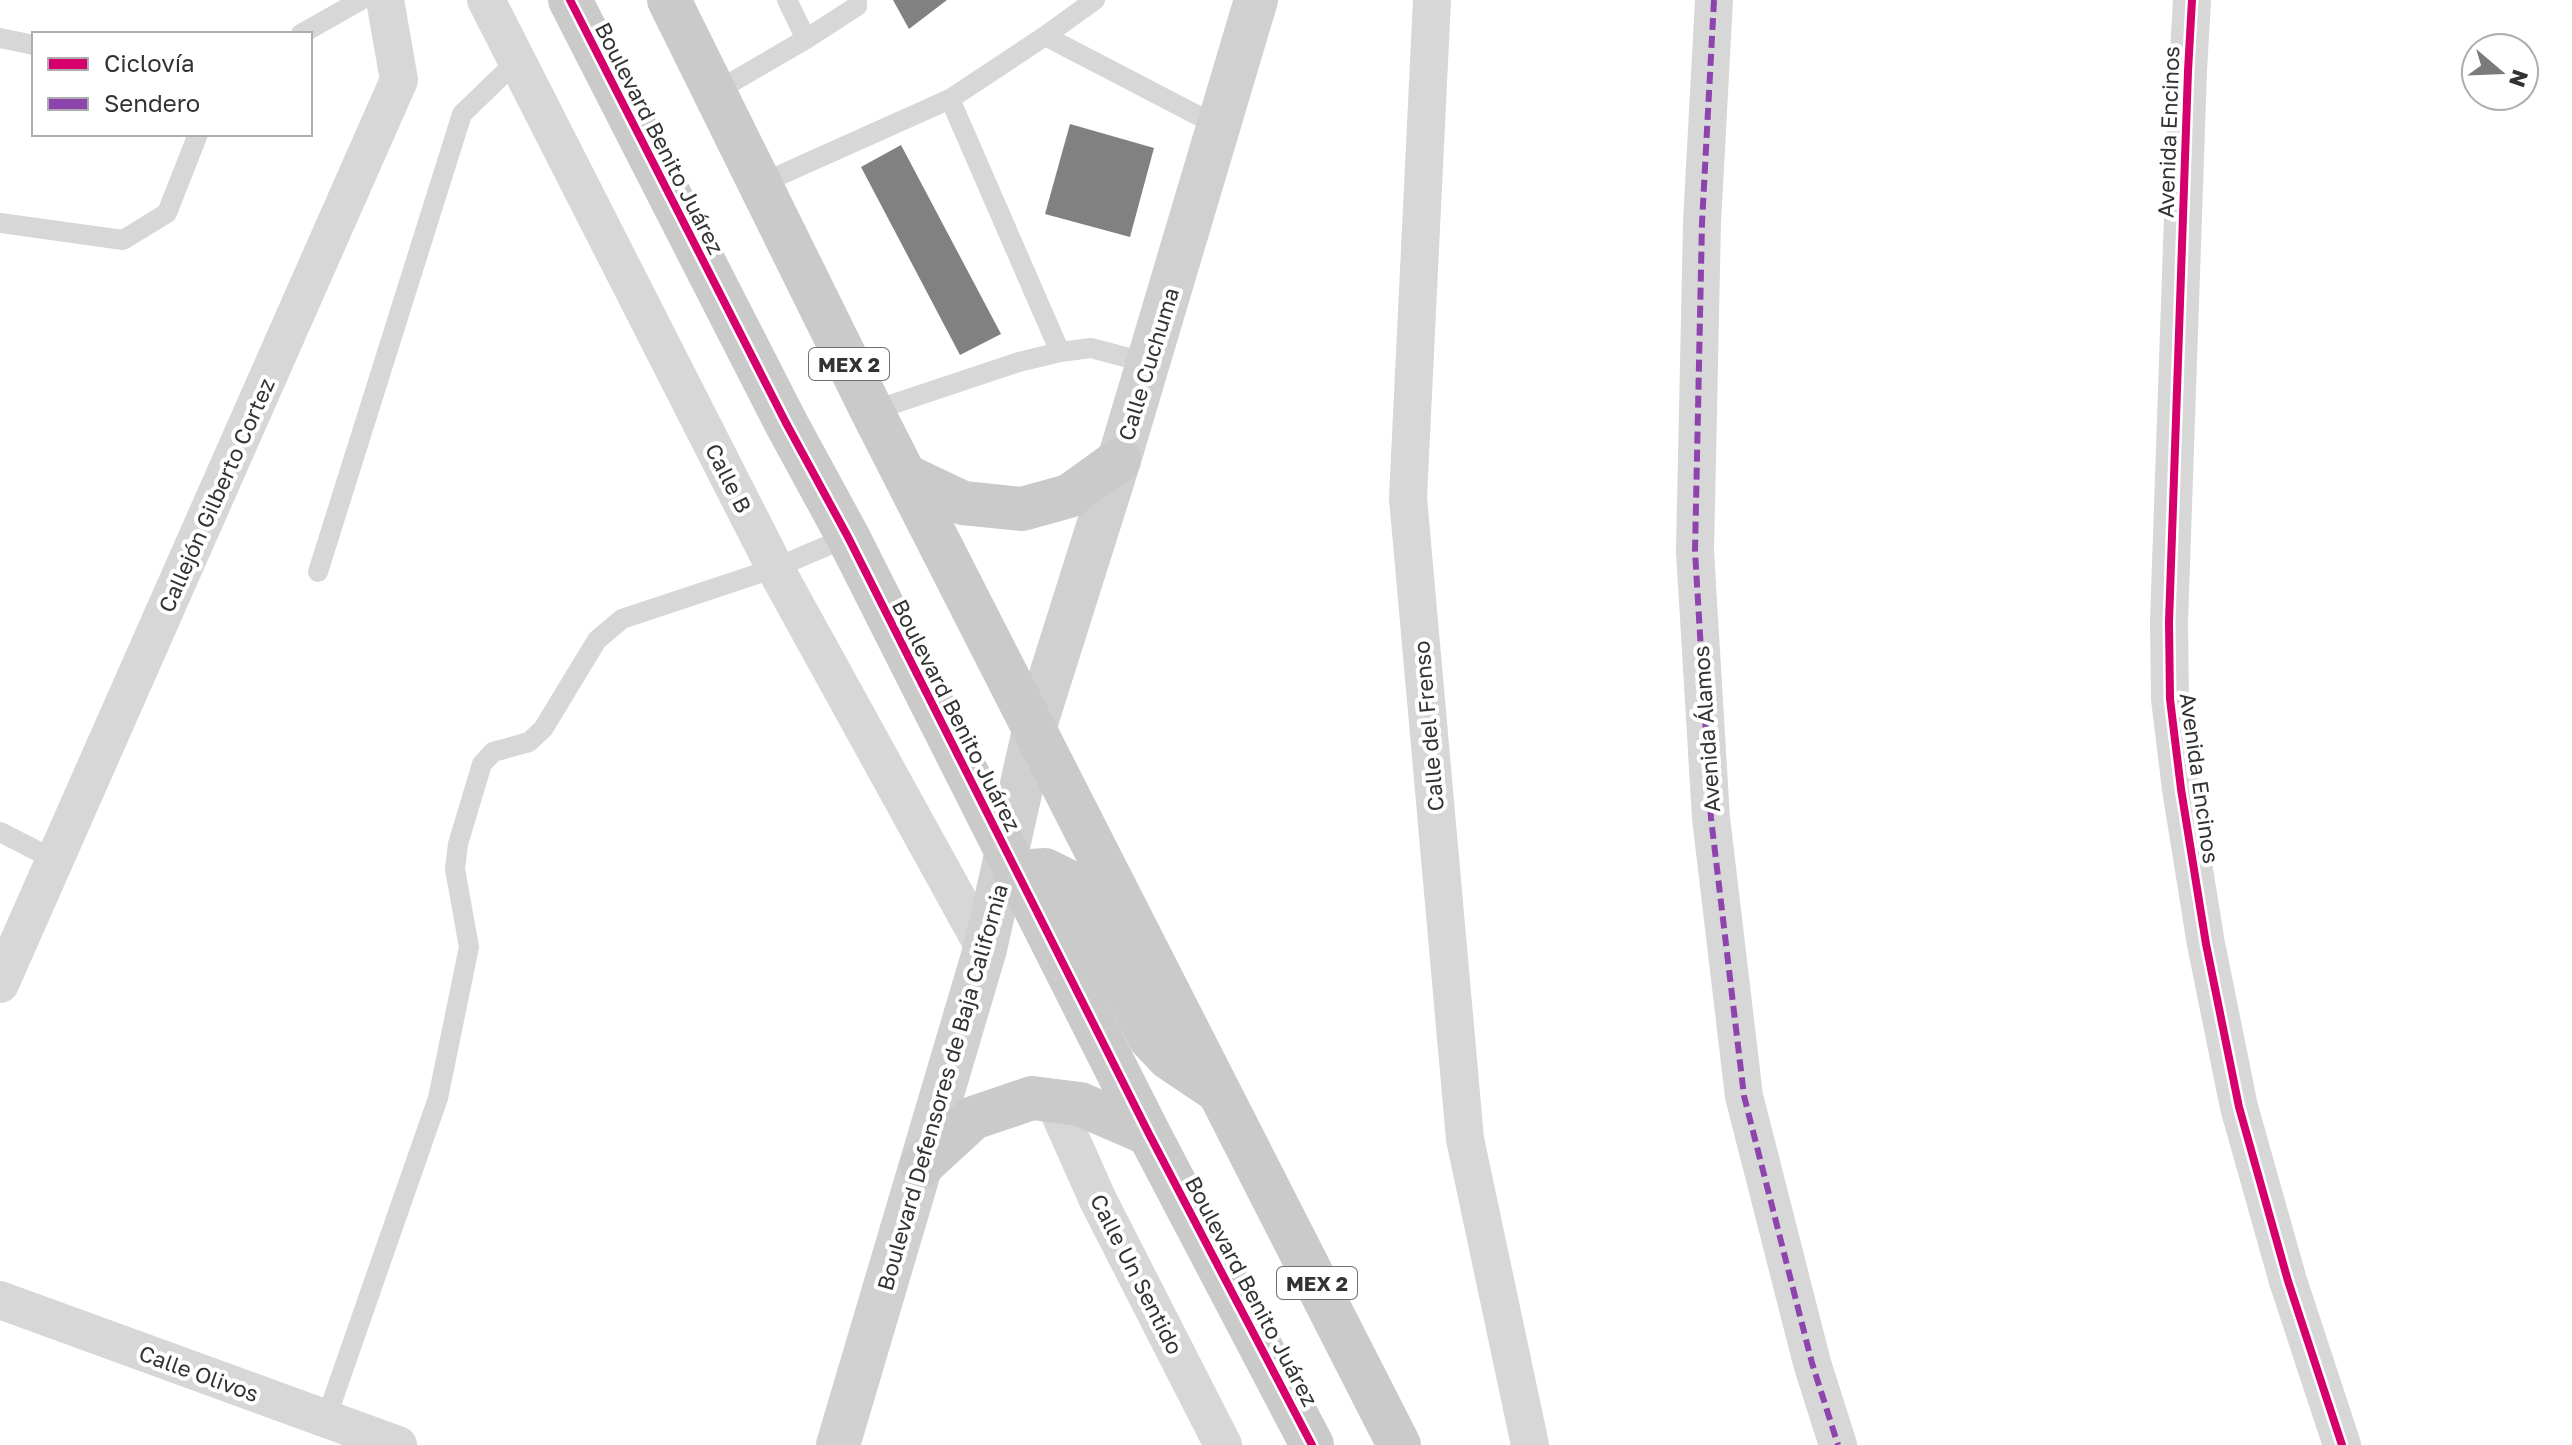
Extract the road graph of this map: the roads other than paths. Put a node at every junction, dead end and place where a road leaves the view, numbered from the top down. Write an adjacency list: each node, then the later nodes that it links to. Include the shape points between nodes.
1 (361, 0): 13 (lane)
2 (385, 0): 35 (street, Callejón Gilberto Cortez, via 399,80)
3 (486, 0): 18 (street, Calle B)
4 (570, 0): 30 (main road, Boulevard Benito Juárez)
5 (787, 0): 16 (lane)
6 (857, 0): 16 (lane, via 857,6)
7 (1095, 0): 14 (lane)
8 (1256, 0): 21 (street, Calle Cuchuma)
9 (1432, 0): 50 (street, Calle del Frenso, via 1408,498 1465,1139)
10 (1714, 0): 51 (street, Avenida Álamos, via 1702,223 1695,551 1711,818 1744,1096)
11 (2192, 0): 52 (street, Avenida Encinos, via 2170,699 2206,944 2239,1107)
12 (675, 2): 19 (main road, MEX 2)
13 (305, 32)
14 (1045, 36): 20 (lane); 21 (lane)
15 (0, 38): 17 (lane)
16 (806, 39): 19 (lane)
17 (32, 45)
18 (518, 60): 31 (street, Calle B); 32 (lane, via 462,114)
19 (715, 92): 23 (main road, MEX 2)
20 (950, 99): 23 (lane); 25 (lane)
21 (1220, 127): 26 (street, Calle Cuchuma)
22 (197, 136): 24 (lane, via 167,213 123,240)
23 (760, 184): 27 (main road, MEX 2)
24 (0, 223)
25 (1060, 352): 26 (lane, via 1091,348); 27 (lane)
26 (1148, 363): 28 (street, Calle Cuchuma)
27 (872, 411): 29 (main road, MEX 2)
28 (1119, 460): 29 (main road, via 1069,496 1022,509 963,503); 33 (street, Calle Cuchuma)
29 (906, 476): 33 (main road, MEX 2)
30 (848, 537): 31 (lane); 36 (main road, Boulevard Benito Juárez)
31 (775, 568): 37 (street, Calle B); 44 (lane, via 622,619 597,640 543,729 529,742 493,752 482,764 458,844 455,869 469,947 438,1098)
32 (318, 572)
33 (1035, 726): 36 (street, Boulevard Defensores de Baja California); 39 (main road, MEX 2)
34 (0, 832): 35 (lane)
35 (55, 860): 38 (street, Callejón Gilberto Cortez)
36 (1012, 864): 37 (street, Boulevard Defensores de Baja California); 39 (main road, via 1065,880 1150,1038 1169,1058); 41 (main road, Boulevard Benito Juárez)
37 (985, 949): 42 (street, Boulevard Defensores de Baja California)
38 (0, 984)
39 (1220, 1092): 49 (main road, MEX 2)
40 (1054, 1101): 41 (main road, via 1080,1104); 42 (main road, via 1032,1098 973,1118); 47 (street, Calle Un Sentido, via 1098,1200)
41 (1149, 1134): 48 (main road, Boulevard Benito Juárez)
42 (922, 1165): 46 (street, Boulevard Defensores de Baja California)
43 (0, 1300): 44 (street, Calle Olivos)
44 (326, 1419): 45 (street, Calle Olivos)
45 (398, 1445)
46 (838, 1445)
47 (1223, 1445)
48 (1312, 1445)
49 (1399, 1445)
50 (1530, 1445)
51 (1838, 1445)
52 (2342, 1445)

